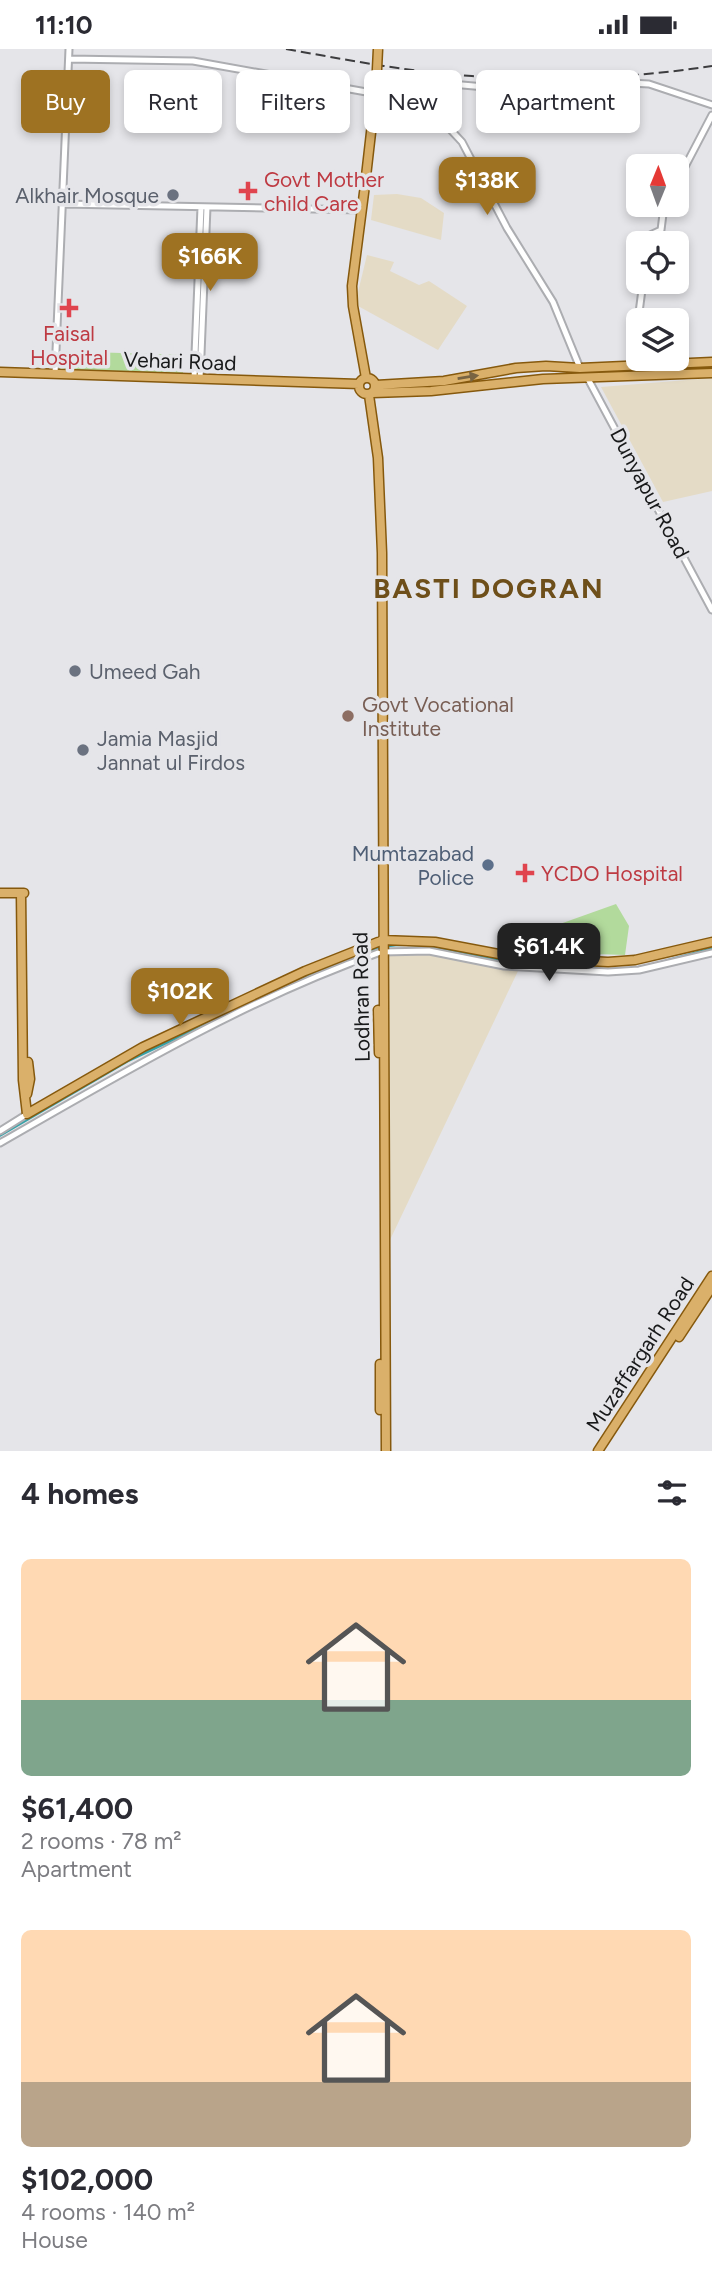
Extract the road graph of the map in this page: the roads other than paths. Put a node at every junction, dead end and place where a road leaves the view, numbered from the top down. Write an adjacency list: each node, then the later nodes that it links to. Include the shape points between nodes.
1 (69, 49): 3 (street)
2 (378, 49): 10 (main road, bridge)
3 (69, 59): 4 (street, via 193,61); 8 (street)
4 (364, 92)
5 (712, 105): 14 (street, via 649,84 529,91 381,78 462,142 553,302)
6 (712, 115): 7 (street)
7 (690, 157)
8 (63, 204): 9 (street); 17 (street)
9 (204, 207): 10 (street); 20 (street)
10 (362, 209): 19 (main road, via 353,294)
11 (712, 362): 12 (main road)
12 (689, 363)
13 (626, 366): 14 (main road)
14 (580, 368): 22 (main road, one-way to 14, via 516,368)
15 (0, 372): 17 (main road, Vehari Road)
16 (712, 373): 18 (main road)
17 (55, 374): 20 (main road, Vehari Road)
18 (587, 377): 22 (main road, via 431,391); 23 (street, Dunyapur Road)
19 (366, 378): 21 (main road); 22 (main road, via 372,380)
20 (197, 379): 21 (main road, Vehari Road)
21 (359, 384): 22 (main road, via 361,392)
22 (373, 391): 26 (main road, Lodhran Road, via 382,566)
23 (712, 610)
24 (0, 895): 28 (main road, via 23,896)
25 (712, 942): 26 (main road, via 608,962 515,957 435,942)
26 (380, 946): 27 (street, via 503,966 608,972 639,970); 28 (main road, via 305,971 163,1037); 30 (street, via 138,1063); 33 (main road, Lodhran Road)
27 (712, 953)
28 (27, 1114): 29 (street)
29 (0, 1131)
30 (0, 1143)
31 (712, 1276): 34 (main road, Muzaffargarh Road)
32 (712, 1287): 35 (main road, Muzaffargarh Road)
33 (383, 1451)
34 (598, 1451)
35 (604, 1451)

